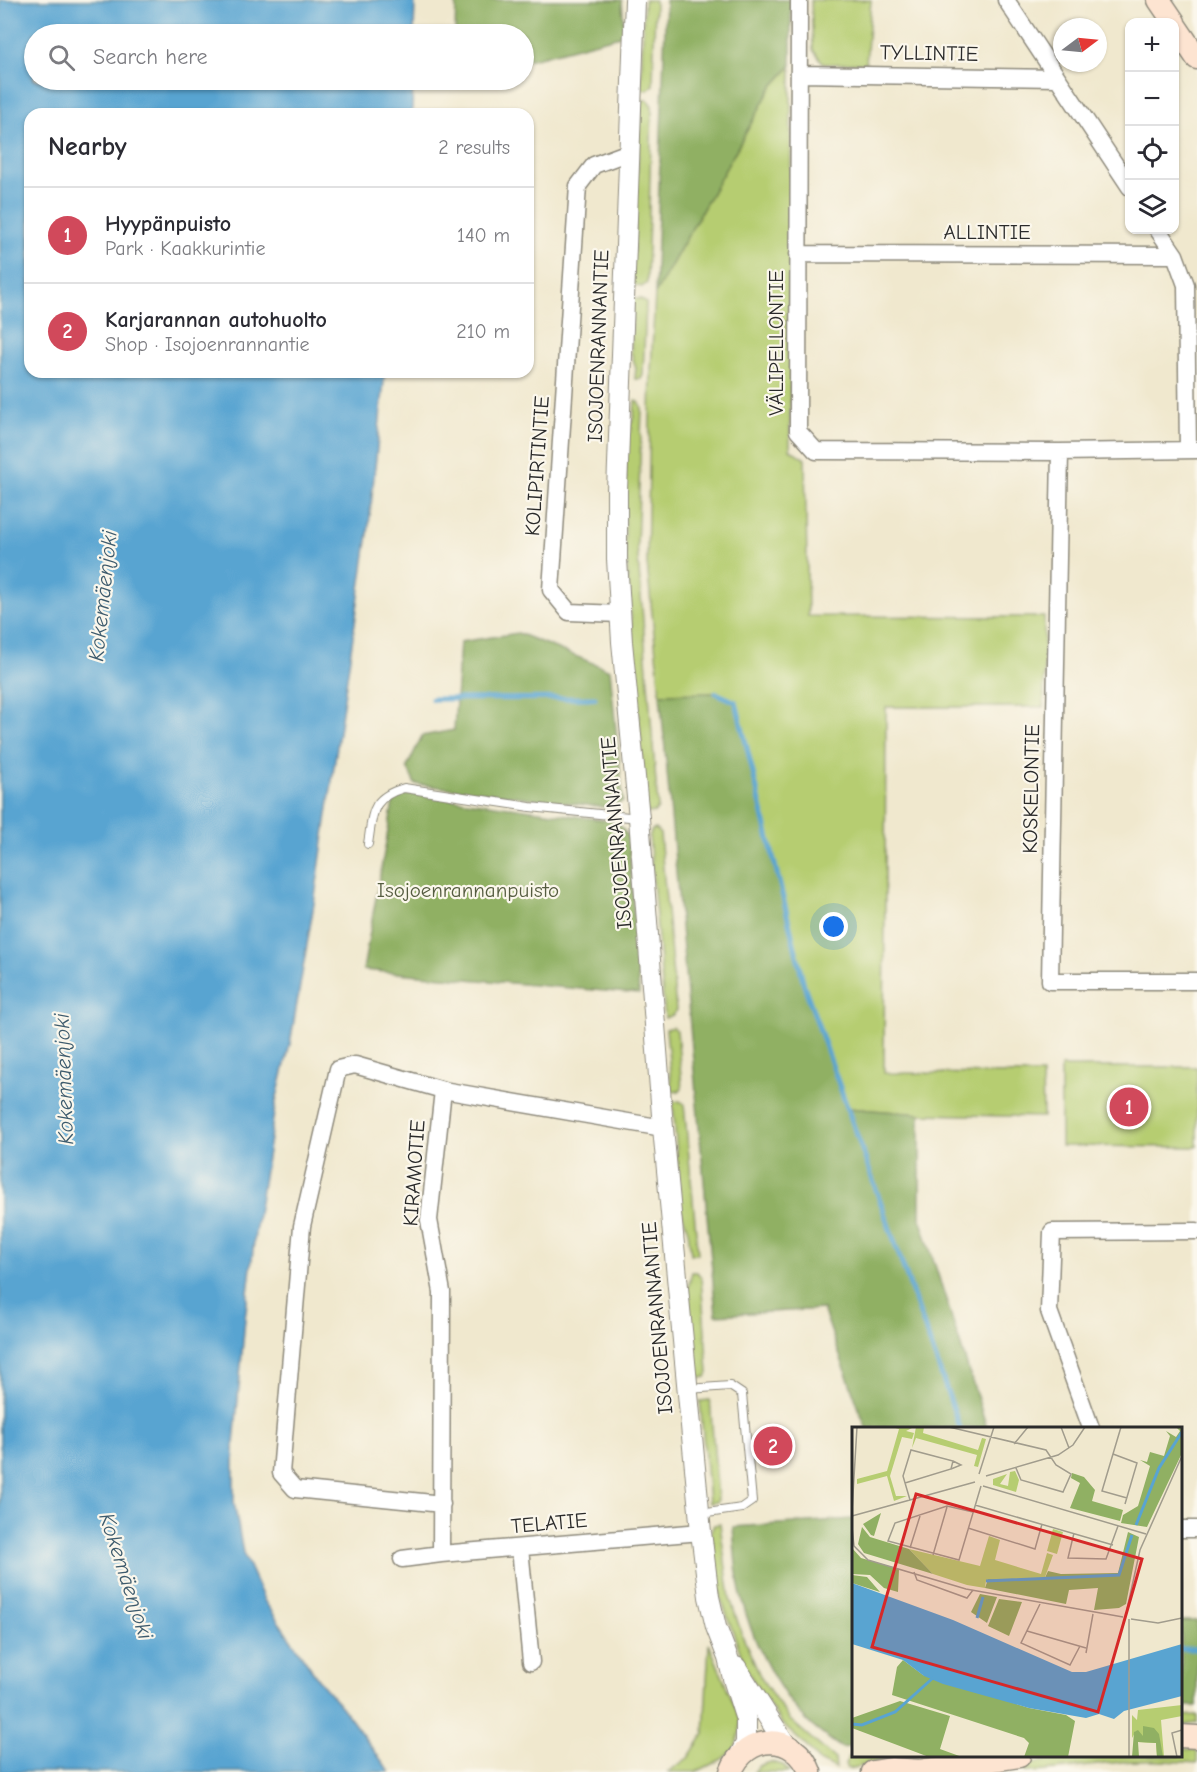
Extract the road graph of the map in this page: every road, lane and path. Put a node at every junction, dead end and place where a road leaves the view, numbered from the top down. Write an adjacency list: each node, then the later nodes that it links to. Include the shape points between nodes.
1 (635, 0): 10 (street, ISOJOENRANNANTIE)
2 (799, 0): 8 (street, VÄLIPELLONTIE)
3 (1006, 0): 9 (street)
4 (1159, 0): 5 (main road)
5 (1171, 18)
6 (1179, 31): 7 (main road)
7 (1197, 58)
8 (799, 74): 9 (street, TYLLINTIE); 13 (street, VÄLIPELLONTIE)
9 (1057, 78): 11 (street)
10 (629, 152): 17 (street, ISOJOENRANNANTIE, via 617,491); 17 (street, KOLIPIRTINTIE, via 594,165 578,186 551,590 569,612)
11 (1125, 180)
12 (1161, 234): 14 (street, VÄLIPELLONTIE)
13 (798, 254): 14 (street, ALLINTIE); 16 (street, VÄLIPELLONTIE, via 798,431 816,451)
14 (1175, 255): 15 (street, VÄLIPELLONTIE, via 1186,285)
15 (1192, 450): 16 (street, VÄLIPELLONTIE)
16 (1060, 452): 20 (street, KOSKELONTIE, via 1050,981)
17 (620, 614): 18 (street, ISOJOENRANNANTIE)
18 (639, 818): 19 (lane, via 404,788 389,792 376,803); 22 (street, ISOJOENRANNANTIE)
19 (368, 844)
20 (1197, 981)
21 (443, 1090): 22 (street); 26 (street, KIRAMOTIE, via 429,1220 442,1292); 26 (street, via 355,1065 338,1069 302,1226 281,1473 295,1490)
22 (663, 1128): 24 (street, ISOJOENRANNANTIE)
23 (1197, 1231): 25 (street, via 1052,1232 1049,1311)
24 (688, 1389): 27 (street, ISOJOENRANNANTIE); 27 (lane, via 730,1386 742,1394 752,1501)
25 (1091, 1427)
26 (442, 1504): 29 (street, KIRAMOTIE)
27 (700, 1523): 28 (street, TELATIE); 31 (street, ISOJOENRANNANTIE, via 709,1597)
28 (520, 1548): 29 (street, TELATIE); 32 (street)
29 (441, 1554): 30 (street, TELATIE)
30 (402, 1559)
31 (728, 1658): 35 (street, ISOJOENRANNANTIE); 37 (street, ISOJOENRANNANTIE, via 747,1726 746,1743)
32 (531, 1662)
33 (1182, 1736): 34 (main road)
34 (1197, 1737)
35 (786, 1745): 37 (main road, via 760,1744 747,1750); 38 (main road)
36 (1007, 1757): 40 (main road)
37 (731, 1766)
38 (813, 1770)
39 (873, 1772): 40 (main road)
40 (919, 1772)

